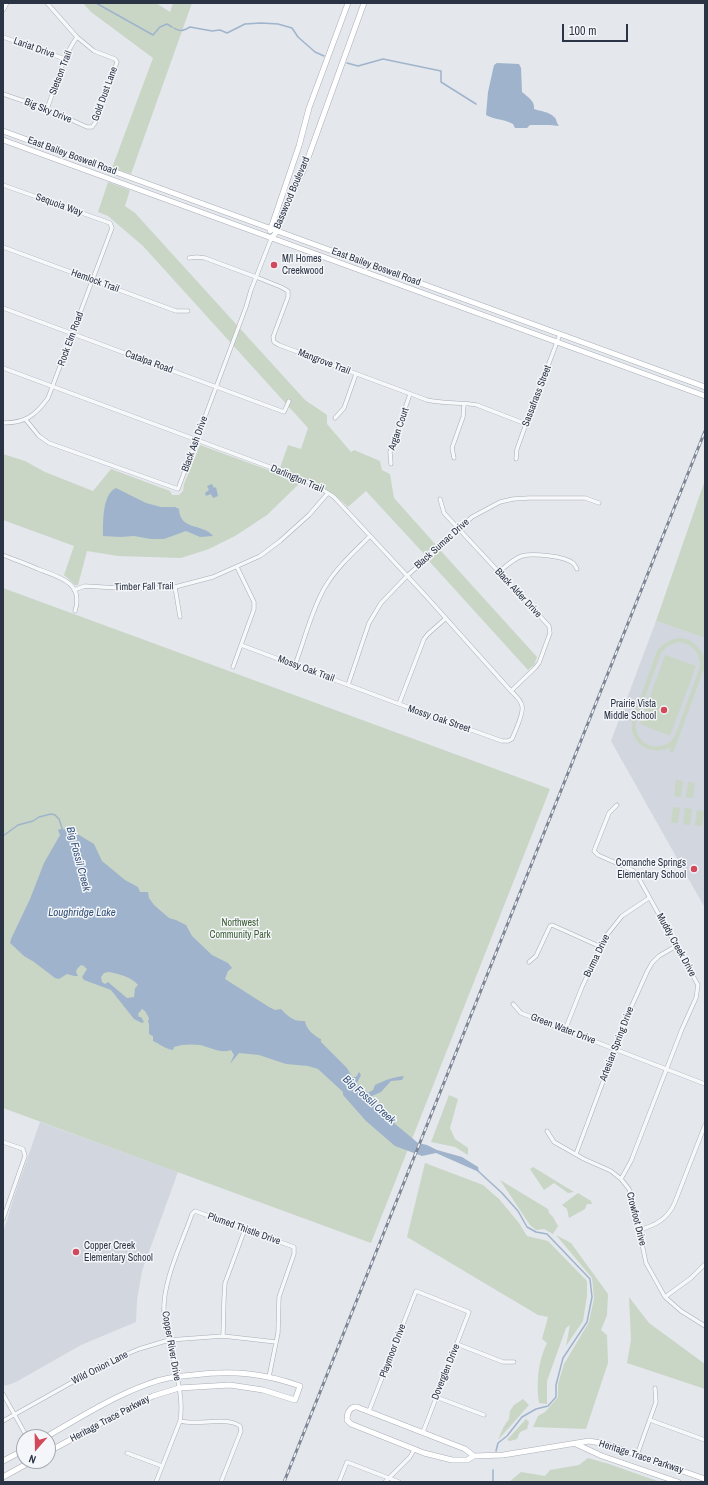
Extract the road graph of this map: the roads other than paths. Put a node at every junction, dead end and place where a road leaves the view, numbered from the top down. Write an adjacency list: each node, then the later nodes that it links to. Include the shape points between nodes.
1 (6, 3): 5 (main road)
2 (47, 3): 7 (street)
3 (348, 3): 16 (main road, Basswood Boulevard)
4 (364, 3): 17 (main road, Basswood Boulevard, via 304,169)
5 (3, 9)
6 (3, 37): 8 (street, Lariat Drive)
7 (77, 37): 8 (street, Stetson Trail); 11 (street, Gold Dust Lane, via 94,51 116,61 117,64)
8 (65, 59): 10 (street, Stetson Trail)
9 (3, 94): 10 (street, Big Sky Drive)
10 (47, 110): 11 (street, Big Sky Drive)
11 (92, 127)
12 (3, 130): 16 (main road, East Bailey Boswell Road)
13 (3, 140): 18 (main road, East Bailey Boswell Road)
14 (3, 185): 15 (street, Sequoia Way, via 110,223)
15 (112, 228): 24 (street, Rock Elm Road)
16 (270, 228): 17 (main road, East Bailey Boswell Road); 18 (main road, Basswood Boulevard)
17 (277, 231): 18 (main road, Basswood Boulevard); 20 (main road, East Bailey Boswell Road)
18 (271, 238): 22 (main road, East Bailey Boswell Road); 23 (street, Black Ash Drive)
19 (3, 247): 24 (street, Hemlock Trail)
20 (335, 252): 22 (main road); 25 (main road, East Bailey Boswell Road)
21 (189, 258): 23 (street, Mangrove Trail, via 205,258)
22 (331, 260): 26 (main road, East Bailey Boswell Road)
23 (256, 277): 34 (street, Mangrove Trail, via 288,291 273,337 274,342); 36 (street, Black Ash Drive)
24 (93, 280): 28 (street, Hemlock Trail, via 176,311); 30 (street, Rock Elm Road)
25 (415, 281): 26 (main road); 29 (main road, East Bailey Boswell Road)
26 (412, 290): 31 (main road, East Bailey Boswell Road)
27 (3, 308): 30 (street, Catalpa Road)
28 (188, 311)
29 (560, 334): 31 (street, Sassafrass Street); 33 (main road, East Bailey Boswell Road)
30 (73, 335): 36 (street, Catalpa Road); 37 (street, Rock Elm Road)
31 (557, 342): 35 (main road, East Bailey Boswell Road); 46 (street, Sassafrass Street)
32 (3, 368): 37 (street, Darlington Trail)
33 (663, 372): 35 (main road); 38 (main road, East Bailey Boswell Road)
34 (356, 374): 39 (street, Mangrove Trail); 43 (street, via 344,408)
35 (660, 379): 40 (main road, East Bailey Boswell Road)
36 (216, 386): 41 (street, Catalpa Road, via 284,412); 47 (street, Black Ash Drive)
37 (53, 387): 44 (street, Rock Elm Road, via 42,407); 47 (street, Darlington Trail)
38 (705, 387)
39 (410, 394): 42 (street, Mangrove Trail, via 438,403); 50 (street, Argan Court, via 390,452)
40 (705, 396)
41 (289, 401)
42 (464, 404): 46 (street, Mangrove Trail, via 477,405); 48 (street, via 465,410 452,448)
43 (335, 418)
44 (26, 420): 45 (street); 47 (street, Black Ash Drive, via 39,436 49,443 178,489)
45 (3, 423)
46 (526, 424): 49 (street, Sassafrass Street)
47 (197, 441): 51 (street, Darlington Trail, via 302,479)
48 (454, 458)
49 (516, 459)
50 (391, 464)
51 (328, 492): 55 (street, Darlington Trail); 57 (street, Timber Fall Trail, via 309,515 280,541 260,556)
52 (440, 499): 54 (street, Black Alder Drive, via 444,513)
53 (600, 503): 54 (street, Black Sumac Drive, via 585,498 513,499 487,508)
54 (459, 529): 59 (street, Black Alder Drive); 60 (street, Black Sumac Drive)
55 (370, 536): 60 (street, Darlington Trail); 67 (street, via 347,557 326,586)
56 (3, 555): 62 (street, via 64,578)
57 (237, 567): 61 (street, Timber Fall Trail, via 213,577); 66 (street, via 254,602)
58 (577, 568): 59 (street, via 573,563 563,559 531,554 517,558)
59 (498, 572): 70 (street, Black Alder Drive, via 549,626 550,633 535,668)
60 (407, 576): 65 (street, Darlington Trail); 69 (street, Black Sumac Drive, via 381,603 369,623)
61 (175, 587): 62 (street, Timber Fall Trail, via 135,589 85,586); 64 (street)
62 (74, 590): 63 (street, via 78,602)
63 (75, 612)
64 (180, 617)
65 (445, 618): 70 (street, Darlington Trail); 72 (street, via 424,640)
66 (242, 645): 67 (street, Mossy Oak Trail); 68 (street)
67 (295, 665): 69 (street, Mossy Oak Trail)
68 (233, 667)
69 (348, 685): 71 (street, Mossy Oak Trail)
70 (511, 691): 73 (street, Darlington Trail, via 520,702 522,712 512,739)
71 (372, 694): 72 (street, Mossy Oak Street)
72 (399, 704): 73 (street, Mossy Oak Street)
73 (508, 741)
74 (616, 805): 75 (street, Muddy Creek Drive, via 609,813 594,851 632,870)
75 (649, 898): 76 (street, Muddy Creek Drive); 77 (street, Burma Drive, via 616,922)
76 (676, 946): 81 (street, Artesian Spring Drive, via 658,956 649,967); 82 (street, Muddy Creek Drive, via 698,989)
77 (601, 947): 78 (street, via 552,925 536,956); 80 (street, Burma Drive)
78 (529, 962)
79 (513, 1004): 80 (street, Green Water Drive, via 521,1013)
80 (565, 1030): 81 (street, Green Water Drive)
81 (615, 1049): 82 (street, Green Water Drive); 87 (street, Artesian Spring Drive)
82 (666, 1069): 83 (street, Green Water Drive); 88 (street, Muddy Creek Drive, via 631,1161)
83 (705, 1084)
84 (705, 1125): 92 (street, via 671,1211 656,1224)
85 (547, 1132): 87 (street, Crowfoot Drive, via 554,1142)
86 (3, 1142): 90 (street, via 25,1152)
87 (576, 1154): 88 (street, Crowfoot Drive, via 611,1171)
88 (621, 1179): 92 (street, Crowfoot Drive, via 631,1195)
89 (195, 1211): 91 (street, Plumed Thistle Drive); 98 (street, Copper River Drive, via 167,1284 164,1314)
90 (3, 1219)
91 (244, 1229): 97 (street, via 225,1283); 99 (street, Plumed Thistle Drive, via 294,1248 279,1297)
92 (639, 1230): 94 (street, Crowfoot Drive, via 646,1263)
93 (705, 1264): 94 (street)
94 (665, 1297): 96 (street, Crowfoot Drive)
95 (469, 1312): 100 (street, Doverglen Drive); 108 (street, Playmoor Drive, via 416,1291)
96 (705, 1326)
97 (223, 1336): 98 (street, Wild Onion Lane); 99 (street, Wild Onion Lane)
98 (169, 1340): 102 (street, Copper River Drive); 109 (street, Wild Onion Lane, via 110,1361)
99 (276, 1342): 103 (street)
100 (457, 1344): 101 (street, via 503,1362); 107 (street, Doverglen Drive)
101 (514, 1362)
102 (176, 1376): 103 (main road, Heritage Trace Parkway, via 232,1372); 104 (street, Copper River Drive); 115 (main road, Heritage Trace Parkway, via 119,1396)
103 (269, 1377): 104 (main road, Heritage Trace Parkway, via 300,1386 295,1400 276,1393 236,1386)
104 (179, 1388): 113 (street, Copper River Drive); 119 (main road, Heritage Trace Parkway, via 132,1406)
105 (655, 1388): 111 (street, via 656,1402)
106 (3, 1394): 109 (street)
107 (436, 1397): 110 (street); 116 (street, Doverglen Drive)
108 (369, 1411): 116 (main road, Heritage Trace Parkway); 120 (main road, Heritage Trace Parkway, via 353,1407 347,1420 351,1424)
109 (14, 1414): 112 (street, Wild Onion Lane); 114 (street)
110 (484, 1415)
111 (650, 1420): 117 (street); 122 (street)
112 (3, 1421)
113 (180, 1422): 126 (street, Copper River Drive); 132 (street, via 235,1423 240,1426 241,1431)
114 (22, 1429)
115 (56, 1431)
116 (422, 1432): 124 (main road, Heritage Trace Parkway, via 465,1449)
117 (705, 1440)
118 (576, 1444): 122 (main road, Heritage Trace Parkway, via 606,1444); 124 (main road, Heritage Trace Parkway, via 562,1444 503,1455); 136 (main road, Heritage Trace Parkway, via 602,1456)
119 (56, 1448)
120 (414, 1450): 124 (main road, Heritage Trace Parkway, via 452,1460 467,1460); 129 (street)
121 (127, 1453): 126 (street)
122 (637, 1454): 130 (main road, Heritage Trace Parkway)
123 (16, 1455): 125 (main road)
124 (474, 1456)
125 (3, 1462)
126 (162, 1466): 131 (street, Copper River Drive)
127 (18, 1469): 128 (main road)
128 (3, 1477)
129 (389, 1478): 133 (street, via 347,1462); 134 (street); 135 (street)
130 (705, 1479)
131 (156, 1482)
132 (221, 1482)
133 (339, 1482)
134 (385, 1482)
135 (399, 1482)
136 (678, 1482)

